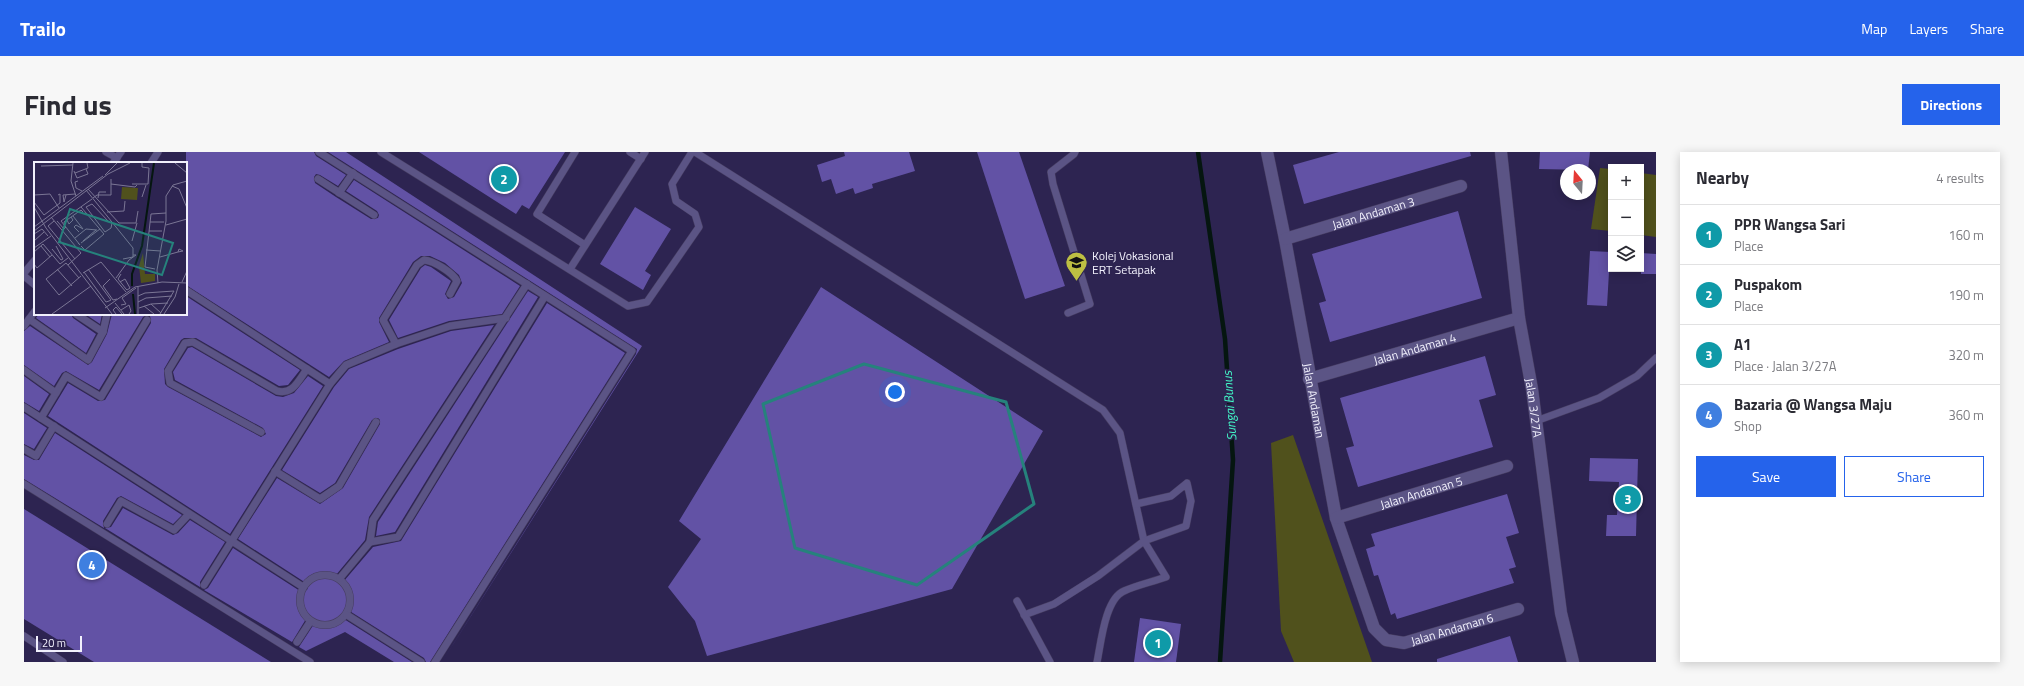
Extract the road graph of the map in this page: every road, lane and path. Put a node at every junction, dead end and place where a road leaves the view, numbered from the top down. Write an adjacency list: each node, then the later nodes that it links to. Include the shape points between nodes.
1 (106, 152): 13 (lane)
2 (158, 152): 15 (lane)
3 (319, 152): 16 (lane)
4 (381, 152): 24 (lane)
5 (575, 152): 22 (lane, via 537,214)
6 (630, 152): 14 (lane)
7 (645, 152): 14 (lane)
8 (692, 152): 24 (lane, via 672,184 676,201 695,214 699,228 647,302 628,306)
9 (696, 152): 59 (lane, via 1103,410 1120,433)
10 (1075, 152): 33 (lane, via 1051,172 1090,304)
11 (1267, 152): 21 (street, Jalan Andaman)
12 (1501, 152): 37 (street, Jalan 3/27A)
13 (117, 158)
14 (641, 159): 22 (lane)
15 (153, 162)
16 (353, 173): 19 (lane); 28 (lane)
17 (318, 179): 19 (lane)
18 (1462, 186): 21 (street, Jalan Andaman 3)
19 (339, 193): 20 (lane)
20 (374, 215)
21 (1285, 238): 46 (street, Jalan Andaman)
22 (586, 245): 24 (lane)
23 (34, 261): 25 (lane)
24 (570, 269)
25 (24, 273)
26 (24, 276): 27 (lane)
27 (34, 284)
28 (527, 284): 31 (lane); 36 (lane)
29 (187, 291): 44 (lane)
30 (450, 294): 42 (lane, via 457,281 454,276 429,260 417,265 383,320)
31 (545, 296): 65 (lane, via 398,537); 80 (lane, via 632,351)
32 (34, 312): 38 (lane)
33 (1068, 314)
34 (78, 315): 41 (lane)
35 (107, 315): 41 (lane)
36 (506, 318): 42 (lane, via 450,326); 65 (lane, via 373,520)
37 (1519, 318): 46 (street, Jalan Andaman 4); 51 (street, Jalan 3/27A)
38 (29, 319): 40 (lane); 41 (lane, via 88,360)
39 (147, 320): 48 (lane, via 101,397 66,376)
40 (24, 326)
41 (103, 332)
42 (396, 344): 47 (lane, via 346,365)
43 (1656, 358): 51 (lane, via 1637,376 1600,398)
44 (307, 369): 47 (lane); 54 (lane, via 291,390 277,391 193,342 185,343 168,371 170,383)
45 (24, 370): 48 (lane)
46 (1309, 379): 61 (street, Jalan Andaman)
47 (330, 384): 57 (lane)
48 (56, 393): 50 (lane)
49 (24, 407): 50 (lane)
50 (41, 418): 53 (lane)
51 (1536, 421): 83 (street, Jalan 3/27A, via 1561,613)
52 (376, 422): 57 (lane, via 339,486 331,493 320,498)
53 (54, 426): 55 (lane, via 36,456); 60 (lane)
54 (261, 432)
55 (24, 449)
56 (1507, 466): 61 (street, Jalan Andaman 5)
57 (275, 471): 64 (lane)
58 (24, 484): 78 (lane)
59 (1136, 504): 63 (lane); 63 (lane, via 1171,496 1187,483 1191,501 1186,526)
60 (188, 514): 62 (lane, via 174,530 121,501); 64 (lane)
61 (1336, 518): 75 (street, Jalan Andaman, via 1374,628)
62 (107, 524)
63 (1144, 541): 71 (lane, via 1098,576 1054,604); 82 (lane, via 1166,577 1122,591 1114,600 1106,619)
64 (231, 542): 67 (lane); 68 (lane)
65 (370, 542): 66 (lane)
66 (340, 578): 68 (lane, via 328,574 313,578); 72 (lane, via 348,588 351,603)
67 (204, 585)
68 (303, 587): 73 (lane, via 300,599 303,613)
69 (1017, 601): 71 (lane)
70 (1518, 609): 75 (street, Jalan Andaman 6, via 1404,642)
71 (1024, 615): 81 (lane)
72 (347, 616): 73 (lane, via 337,624 322,626); 79 (lane)
73 (310, 622): 76 (lane)
74 (24, 636): 77 (lane)
75 (1386, 640)
76 (297, 642)
77 (63, 662)
78 (310, 662)
79 (421, 662)
80 (435, 662)
81 (1050, 662)
82 (1097, 662)
83 (1573, 662)

